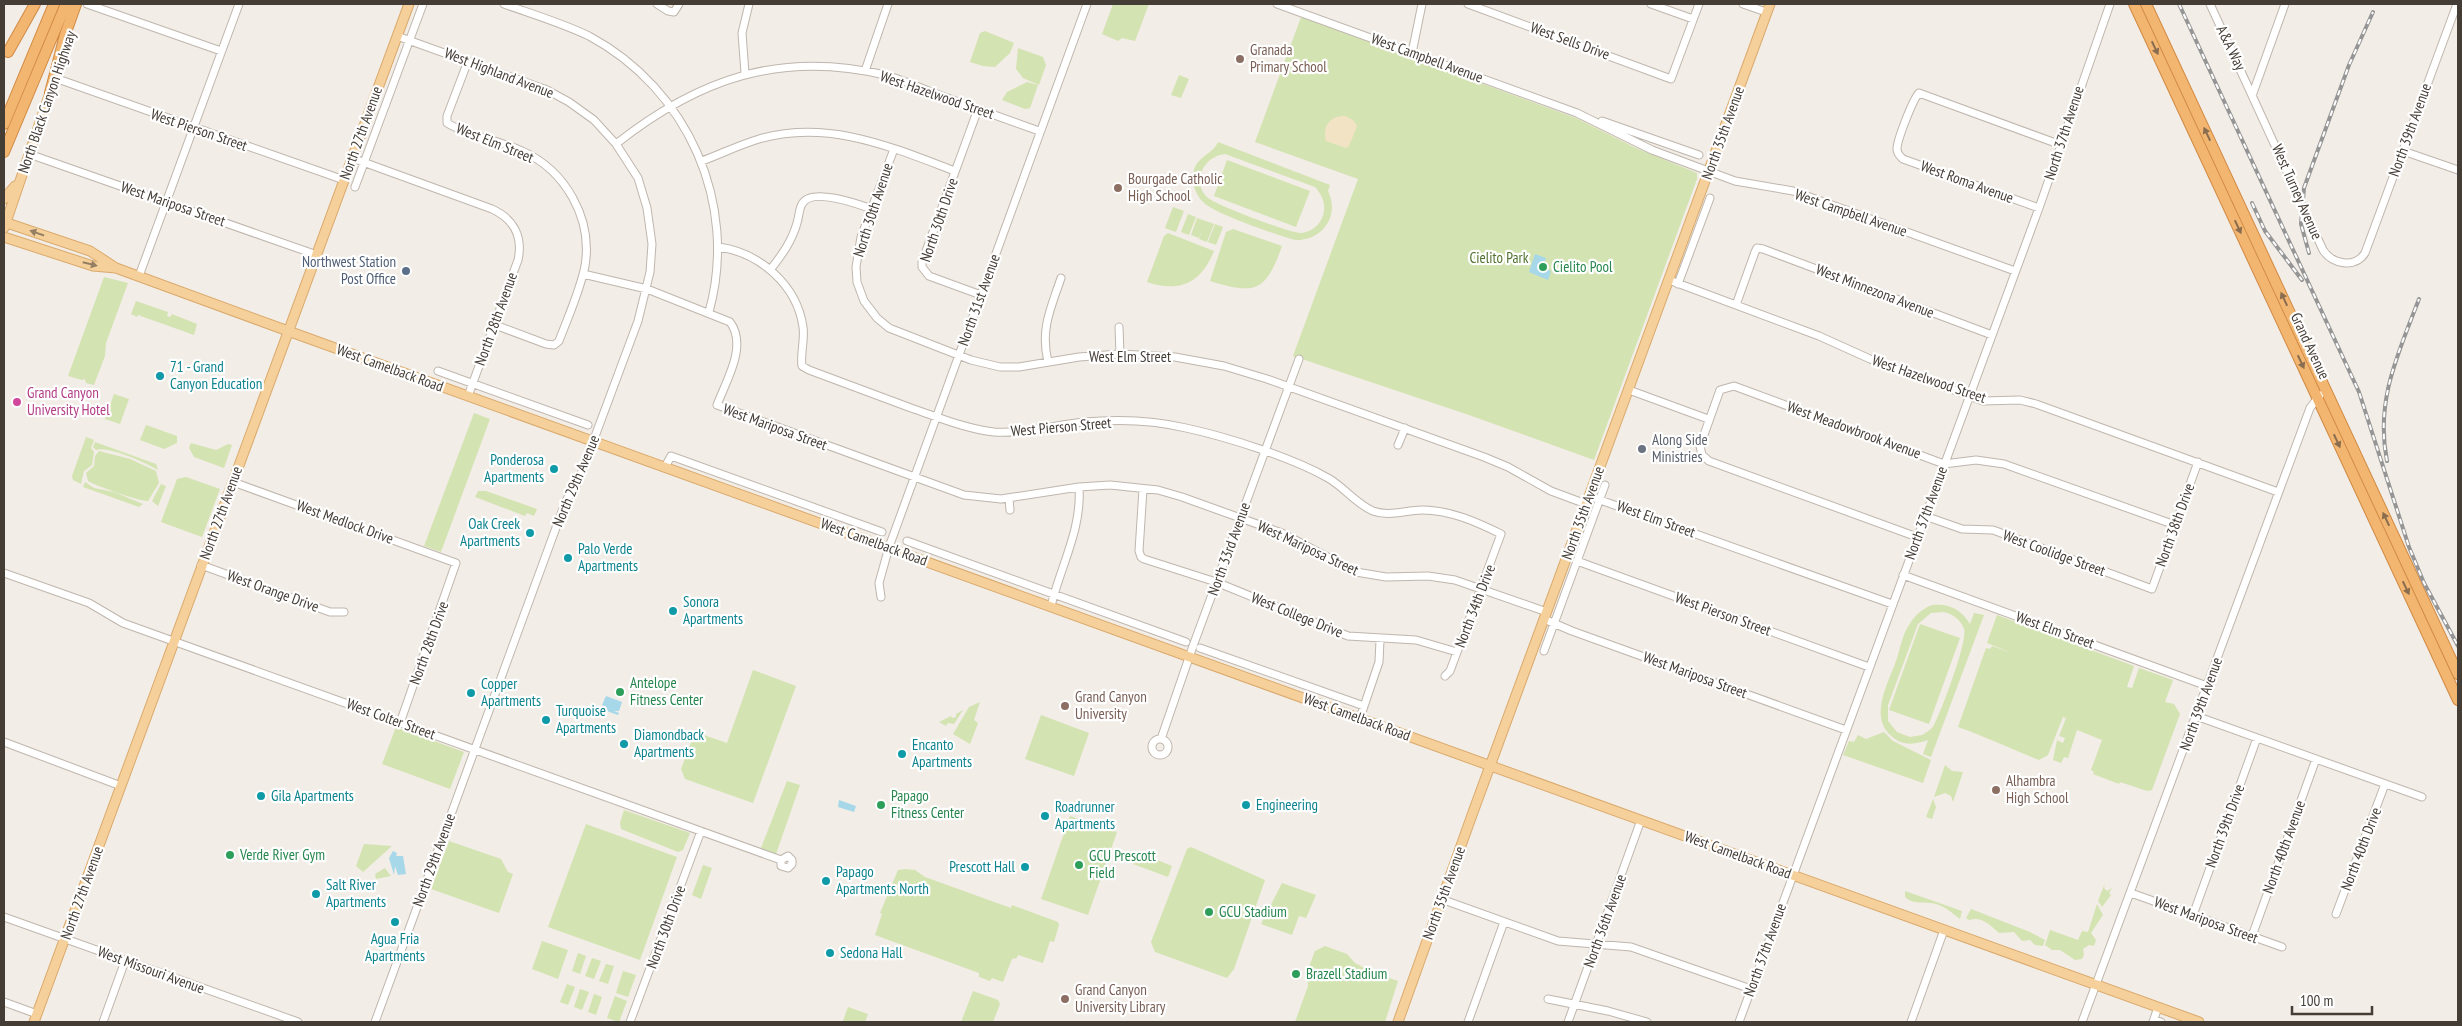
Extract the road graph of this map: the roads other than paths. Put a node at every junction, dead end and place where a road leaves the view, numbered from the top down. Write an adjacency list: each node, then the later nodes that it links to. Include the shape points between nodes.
1 (30, 4): 37 (main road)
2 (35, 4): 37 (highway)
3 (48, 4): 46 (highway)
4 (54, 4): 48 (highway)
5 (59, 4): 51 (highway)
6 (66, 4): 56 (highway)
7 (76, 4): 43 (highway)
8 (80, 4): 41 (main road, North Black Canyon Highway)
9 (87, 4): 35 (street)
10 (239, 4): 35 (street)
11 (409, 4): 33 (main road, North 27th Avenue)
12 (422, 4): 34 (street, North 27th Avenue)
13 (504, 4): 44 (street, via 588,36 648,78)
14 (657, 4): 15 (street, via 668,12 674,12)
15 (679, 4)
16 (749, 4): 40 (street, via 742,33)
17 (888, 4): 39 (street)
18 (1087, 4): 50 (street, North 31st Avenue)
19 (1277, 4): 36 (street, West Campbell Avenue)
20 (1422, 4): 36 (street)
21 (1468, 4): 32 (street, West Sells Drive, via 1671,79)
22 (1652, 4): 32 (street)
23 (1699, 4): 32 (street)
24 (1743, 4): 31 (street)
25 (2110, 4): 53 (street, North 37th Avenue, via 2075,99)
26 (2134, 4): 68 (highway, Grand Avenue, one-way to 68)
27 (2146, 4): 66 (highway, Grand Avenue, one-way to 27)
28 (2210, 4): 42 (street, A&A Way)
29 (2285, 4): 42 (street)
30 (2457, 4): 55 (street, North 39th Avenue)
31 (1768, 8): 64 (main road, North 35th Avenue)
32 (1693, 19)
33 (397, 36): 34 (street, West Highland Avenue); 59 (main road, North 27th Avenue)
34 (409, 40): 38 (street, West Highland Avenue); 60 (street, North 27th Avenue)
35 (221, 51): 49 (street)
36 (1412, 53): 47 (street, West Campbell Avenue)
37 (6, 56)
38 (468, 61): 52 (street, West Highland Avenue, via 557,95 588,115); 83 (street, West Elm Street, via 447,123 531,155 564,184 577,206 584,229)
39 (865, 71): 40 (street, West Hazelwood Street, via 797,65); 45 (street, West Hazelwood Street, via 901,80)
40 (745, 73): 44 (street)
41 (55, 78): 43 (main road, North Black Canyon Highway); 49 (street, West Pierson Street)
42 (2253, 92): 79 (street, West Turney Avenue, via 2326,254 2339,262 2355,261)
43 (50, 93): 57 (main road, North Black Canyon Highway)
44 (670, 105): 52 (street); 61 (street, via 692,138)
45 (978, 109): 50 (street, West Hazelwood Street); 63 (street, North 30th Drive)
46 (4, 110)
47 (1577, 113): 58 (street, West Campbell Avenue); 64 (street, West Campbell Avenue, via 1652,150)
48 (4, 124)
49 (192, 128): 67 (street, West Pierson Street); 72 (street)
50 (1039, 131): 89 (street, North 31st Avenue)
51 (4, 136)
52 (616, 144): 88 (street, North 29th Avenue, via 638,178 647,208 652,244)
53 (2062, 145): 73 (street, North 37th Avenue); 73 (street, West Roma Avenue, via 1919,93 1897,147 1903,159)
54 (894, 148): 61 (street, via 858,137 802,132 759,139); 63 (street); 74 (street, North 30th Avenue)
55 (2403, 151): 62 (street); 79 (street, North 39th Avenue)
56 (4, 152)
57 (29, 154): 65 (main road, North Black Canyon Highway); 72 (street, West Mariposa Street)
58 (1699, 155)
59 (352, 158): 60 (street); 67 (main road, North 27th Avenue)
60 (364, 162): 69 (street, North 27th Avenue); 93 (street, North 28th Avenue, via 501,213 515,228 520,242 518,260)
61 (702, 162): 77 (street, via 712,194)
62 (2458, 170)
63 (955, 171): 89 (street, North 30th Drive, via 922,267 929,276)
64 (1709, 172): 82 (street, West Campbell Avenue, via 1748,185 1793,191); 86 (main road, North 35th Avenue)
65 (21, 176): 71 (main road); 75 (main road, North Black Canyon Highway)
66 (2228, 178): 68 (highway); 105 (highway, Grand Avenue, one-way to 66)
67 (344, 180): 78 (main road, North 27th Avenue)
68 (2218, 183): 108 (highway, Grand Avenue, one-way to 108)
69 (355, 187)
70 (1710, 198): 87 (street)
71 (4, 199)
72 (165, 201): 78 (street, West Mariposa Street); 84 (street)
73 (2039, 208): 82 (street, North 37th Avenue)
74 (872, 209): 81 (street, via 833,198 812,197 802,204 790,242); 90 (street, North 30th Avenue, via 856,258 857,282)
75 (4, 224): 80 (main road, West Camelback Road, one-way to 75, via 90,251)
76 (4, 237): 80 (main road, West Camelback Road, one-way to 80, via 93,266)
77 (719, 247): 81 (street, West Pierson Street, via 741,253); 92 (street)
78 (317, 255): 95 (main road, North 27th Avenue)
79 (2363, 256)
80 (116, 268): 84 (main road, West Camelback Road)
81 (770, 270): 109 (street, West Pierson Street, via 789,291 798,308 804,333 802,366)
82 (2015, 272): 96 (street, North 37th Avenue)
83 (583, 274): 88 (street, West Mariposa Street); 93 (street, via 559,341 554,345)
84 (139, 276): 95 (main road, West Camelback Road)
85 (1062, 278): 100 (street, via 1046,322)
86 (1669, 280): 87 (street, West Hazelwood Street); 104 (main road, North 35th Avenue)
87 (1678, 284): 91 (street, West Hazelwood Street)
88 (647, 290): 92 (street, West Mariposa Street); 113 (street, North 29th Avenue)
89 (981, 295): 98 (street, North 31st Avenue)
90 (864, 301): 98 (street, West Elm Street, via 890,328)
91 (1736, 304): 96 (street, West Minnezona Avenue, via 1757,248); 107 (street, West Hazelwood Street)
92 (709, 312): 119 (street, West Mariposa Street, via 730,322 736,329 738,340 717,406)
93 (494, 325): 102 (street, North 28th Avenue)
94 (1119, 327): 97 (street)
95 (288, 331): 106 (main road, West Camelback Road); 120 (main road, North 27th Avenue)
96 (1992, 335): 107 (street, North 37th Avenue)
97 (1120, 354): 100 (street, West Elm Street); 103 (street, West Elm Street, via 1205,362 1249,372)
98 (960, 356): 100 (street, West Elm Street, via 1010,368); 109 (street, North 31st Avenue)
99 (1299, 359): 103 (street, North 33rd Avenue)
100 (1048, 362)
101 (438, 371): 102 (street, West Camelback Road)
102 (473, 384): 106 (street, North 28th Avenue); 111 (street, West Camelback Road)
103 (1288, 387): 112 (street, West Elm Street); 115 (street, North 33rd Avenue)
104 (1629, 390): 110 (street); 128 (main road, North 35th Avenue)
105 (2327, 391): 108 (street); 166 (highway, Grand Avenue, one-way to 105)
106 (468, 396): 113 (main road, West Camelback Road)
107 (1969, 396): 116 (street, West Hazelwood Street, via 1988,401 2028,401); 117 (street, North 37th Avenue)
108 (2316, 396): 124 (street, North 39th Avenue); 171 (highway, Grand Avenue, one-way to 171)
109 (937, 417): 115 (street, West Pierson Street, via 979,430 1011,432 1083,422 1142,421 1185,428); 119 (street, North 31st Avenue)
110 (1708, 419): 117 (street, West Meadowbrook Avenue, via 1720,390 1734,386); 136 (street, via 1700,446 1702,455 1709,462)
111 (588, 425)
112 (1405, 428): 114 (street); 128 (street, West Elm Street, via 1496,461 1551,491)
113 (593, 440): 118 (main road, West Camelback Road); 180 (street, North 29th Avenue, via 578,482 566,499)
114 (1398, 445)
115 (1264, 452): 132 (street, North 33rd Avenue); 135 (street, West Pierson Street, via 1328,478 1374,511 1392,514 1422,510 1439,512 1476,522)
116 (2198, 462): 124 (street, West Hazelwood Street); 133 (street, North 38th Drive)
117 (1944, 464): 131 (street, North 37th Avenue); 133 (street, West Meadowbrook Avenue, via 1976,460 2004,464)
118 (665, 466): 125 (street, West Camelback Road, via 671,456); 129 (main road, West Camelback Road)
119 (914, 477): 126 (street, West Mariposa Street, via 964,495); 138 (street, North 31st Avenue)
120 (233, 482): 140 (street, West Medlock Drive); 142 (main road, North 27th Avenue)
121 (1605, 486): 127 (street, North 35th Avenue)
122 (1079, 487): 123 (street, West Mariposa Street, via 1110,485); 126 (street, West Mariposa Street); 149 (street, via 1079,513)
123 (1143, 489): 132 (street, West Mariposa Street, via 1182,496); 146 (street, West College Drive, via 1140,557)
124 (2278, 492): 169 (street, North 39th Avenue)
125 (783, 496): 129 (street); 134 (street, West Camelback Road)
126 (1009, 499): 130 (street)
127 (1600, 499): 128 (street, West Elm Street); 139 (street, North 35th Avenue); 151 (street, West Elm Street)
128 (1588, 500): 154 (main road, North 35th Avenue)
129 (779, 508): 138 (main road, West Camelback Road)
130 (1010, 510)
131 (1925, 516): 136 (street, North 37th Avenue); 148 (street, West Coolidge Street, via 1962,529 1993,530)
132 (1240, 518): 146 (street, North 33rd Avenue); 147 (street, West Mariposa Street, via 1295,538 1356,572 1386,577 1428,576)
133 (2175, 525): 148 (street, North 38th Drive)
134 (882, 532)
135 (1500, 534): 147 (street, North 34th Drive)
136 (1917, 537): 144 (street, North 37th Avenue)
137 (907, 541): 141 (street, West Camelback Road)
138 (889, 547): 145 (main road, West Camelback Road); 150 (street, North 31st Avenue, via 879,583)
139 (1577, 561): 156 (street, North 35th Avenue); 165 (street, West Pierson Street)
140 (456, 563): 175 (street, North 28th Drive)
141 (973, 565): 145 (street); 149 (street, West Camelback Road)
142 (201, 566): 153 (street, West Orange Drive, via 330,612); 159 (main road, North 27th Avenue)
143 (4, 573): 159 (street, West Colter Street, via 89,603 123,623)
144 (1903, 575): 151 (street, North 37th Avenue); 169 (street, West Elm Street)
145 (969, 576): 152 (main road, West Camelback Road)
146 (1216, 582): 158 (street, West College Drive, via 1337,632 1355,638); 164 (street, North 33rd Avenue)
147 (1482, 588): 154 (street, West Mariposa Street); 163 (street, North 34th Drive)
148 (2152, 589)
149 (1054, 594): 152 (street); 155 (street, West Camelback Road)
150 (881, 597)
151 (1892, 604): 165 (street, North 37th Avenue)
152 (1051, 606): 157 (main road, West Camelback Road)
153 (344, 612)
154 (1546, 616): 156 (street, West Mariposa Street); 182 (main road, North 35th Avenue)
155 (1123, 620): 157 (street); 160 (street, West Camelback Road)
156 (1554, 623): 162 (street, North 35th Avenue); 176 (street, West Mariposa Street)
157 (1119, 631): 164 (main road, West Camelback Road)
158 (1380, 640): 163 (street, West College Drive, via 1416,640); 172 (street, via 1378,662)
159 (174, 641): 175 (street, West Colter Street); 184 (main road, North 27th Avenue)
160 (1186, 642)
161 (1200, 648): 168 (street, West Camelback Road)
162 (1544, 650)
163 (1457, 652): 167 (street, North 34th Drive)
164 (1189, 656): 170 (main road, West Camelback Road); 178 (street, North 33rd Avenue)
165 (1869, 666): 176 (street, North 37th Avenue)
166 (2458, 674)
167 (1445, 676)
168 (1280, 677): 170 (street); 172 (street, West Camelback Road)
169 (2207, 686): 173 (street, North 39th Avenue)
170 (1277, 688): 174 (main road, West Camelback Road)
171 (2458, 700)
172 (1364, 706): 174 (street)
173 (2196, 716): 177 (street); 190 (street, North 39th Avenue)
174 (1360, 718): 182 (main road, West Camelback Road)
175 (400, 723): 180 (street, West Colter Street)
176 (1846, 730): 189 (street, North 37th Avenue)
177 (2257, 738): 181 (street); 193 (street, North 39th Drive)
178 (1161, 739)
179 (4, 742): 184 (street)
180 (475, 750): 187 (street, West Colter Street); 212 (street, North 29th Avenue)
181 (2316, 759): 183 (street); 197 (street, North 40th Avenue)
182 (1490, 765): 186 (main road, West Camelback Road); 191 (main road, North 35th Avenue)
183 (2386, 784): 185 (street); 192 (street, North 40th Drive)
184 (121, 786): 198 (main road, North 27th Avenue)
185 (2422, 797)
186 (1641, 820): 189 (main road, West Camelback Road); 199 (street, North 36th Avenue)
187 (701, 831): 188 (street, West Colter Street); 213 (street, North 30th Drive)
188 (781, 860)
189 (1792, 875): 196 (main road, West Camelback Road); 203 (street, North 37th Avenue)
190 (2131, 893): 193 (street, West Mariposa Street); 202 (street, North 39th Avenue)
191 (1441, 900): 195 (street); 214 (main road, North 35th Avenue)
192 (2336, 914)
193 (2193, 915): 197 (street, West Mariposa Street)
194 (4, 917): 198 (street, West Missouri Avenue)
195 (1504, 922): 199 (street, via 1558,941); 215 (street)
196 (1944, 930): 202 (main road, West Camelback Road); 219 (street)
197 (2252, 936): 200 (street, West Mariposa Street)
198 (65, 939): 201 (street, West Missouri Avenue); 208 (main road, North 27th Avenue)
199 (1597, 943): 203 (street, via 1631,947); 206 (street, North 36th Avenue)
200 (2282, 947)
201 (125, 961): 210 (street); 211 (street, West Missouri Avenue)
202 (2096, 984): 207 (main road, West Camelback Road); 220 (street, North 39th Avenue)
203 (1751, 989): 218 (street, North 37th Avenue)
204 (1548, 999): 206 (street)
205 (4, 1002): 208 (street)
206 (1575, 1004): 216 (street, North 36th Avenue); 217 (street)
207 (2158, 1007): 209 (street); 221 (main road, West Camelback Road)
208 (35, 1018)
209 (2156, 1021)
210 (104, 1022)
211 (298, 1022)
212 (375, 1022)
213 (630, 1022)
214 (1398, 1022)
215 (1468, 1022)
216 (1568, 1022)
217 (1647, 1022)
218 (1739, 1022)
219 (1911, 1022)
220 (2082, 1022)
221 (2199, 1022)

